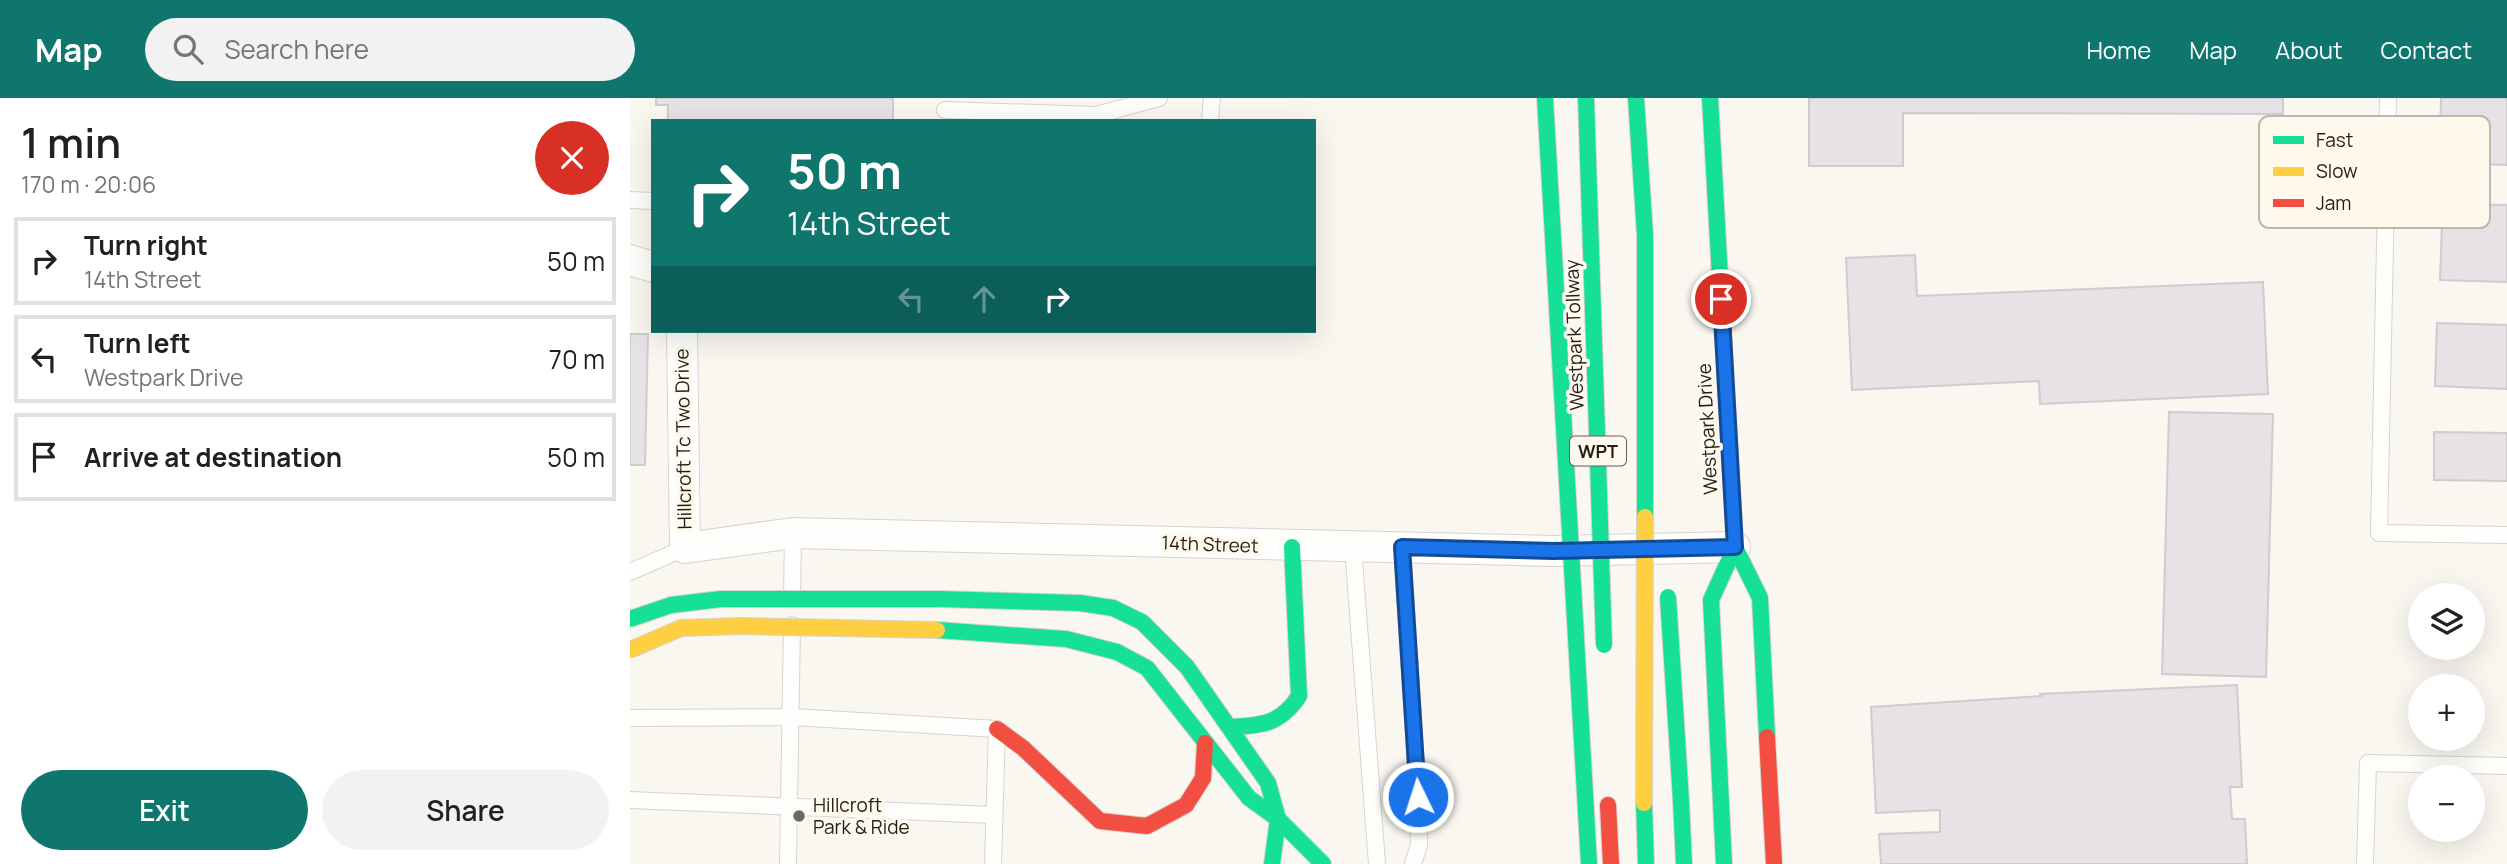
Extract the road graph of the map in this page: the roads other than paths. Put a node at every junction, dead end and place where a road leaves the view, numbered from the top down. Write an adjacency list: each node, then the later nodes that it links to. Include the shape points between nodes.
1 (1159, 98): 8 (lane, via 1096,115)
2 (1212, 98): 10 (lane)
3 (1545, 98): 48 (main road, bridge)
4 (1586, 98): 30 (main road, Westpark Tollway / WPT, bridge)
5 (1636, 98): 14 (main road, WPT)
6 (1710, 98): 25 (main road, Westpark Drive)
7 (2388, 98): 9 (lane)
8 (945, 110)
9 (2388, 116)
10 (1210, 119)
11 (630, 200): 12 (lane)
12 (651, 201)
13 (2385, 228): 20 (lane, via 2379,533)
14 (1645, 235): 18 (main road, bridge); 50 (main road, WPT, bridge)
15 (630, 260): 16 (street)
16 (651, 266)
17 (682, 333): 26 (street, Hillcroft Tc Two Drive)
18 (1662, 497)
19 (793, 533): 22 (street, 14th Street); 26 (street, 14th Street); 31 (lane)
20 (2507, 535)
21 (1664, 538): 51 (main road, bridge)
22 (1292, 547): 23 (street, 14th Street); 33 (main road, via 1300,696 1288,715 1263,726)
23 (1353, 547): 24 (street, 14th Street); 46 (lane)
24 (1402, 547): 25 (street, 14th Street, via 1554,551); 47 (lane, via 1418,797 1419,845)
25 (1735, 547): 52 (main road, Westpark Drive, via 1711,600); 53 (main road, Westpark Drive, via 1760,598)
26 (685, 548): 27 (lane)
27 (630, 572)
28 (630, 620): 33 (main road, bridge, via 671,605 721,599 939,599 1113,608 1142,622 1188,667)
29 (630, 650): 35 (main road, bridge, via 681,628 741,625 1066,639 1117,652 1147,668)
30 (1604, 665)
31 (792, 717): 32 (lane); 34 (lane); 39 (lane)
32 (630, 718)
33 (1230, 727): 41 (main road, via 1268,783)
34 (997, 729): 35 (main road, via 1100,821 1147,826 1186,805 1203,778); 40 (lane)
35 (1205, 743): 41 (main road, via 1249,798)
36 (2507, 766): 54 (lane, via 2368,763)
37 (1608, 798): 49 (main road)
38 (630, 800): 39 (lane)
39 (789, 807): 40 (lane); 42 (lane)
40 (994, 815): 43 (lane)
41 (1278, 819): 44 (main road); 45 (main road)
42 (788, 864)
43 (993, 864)
44 (1272, 864)
45 (1323, 864)
46 (1377, 864)
47 (1413, 864)
48 (1589, 864)
49 (1611, 864)
50 (1646, 864)
51 (1684, 864)
52 (1724, 864)
53 (1774, 864)
54 (2365, 864)

